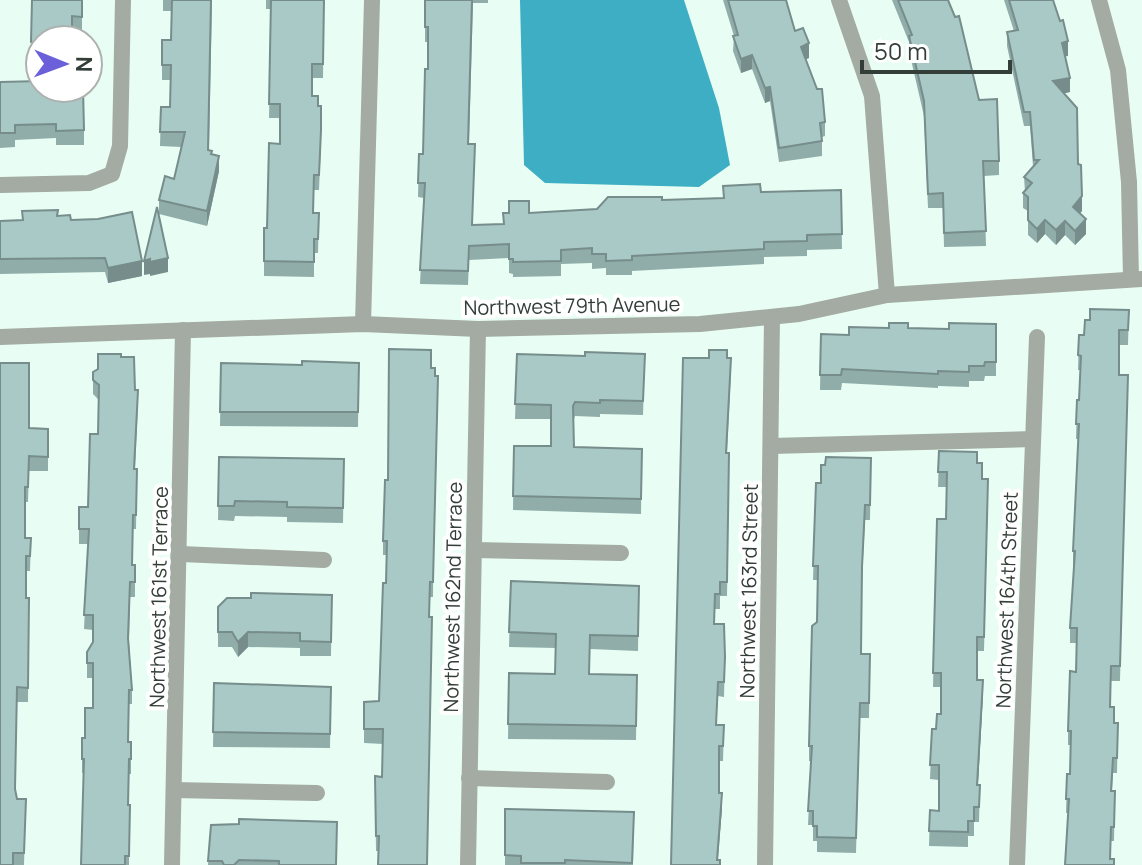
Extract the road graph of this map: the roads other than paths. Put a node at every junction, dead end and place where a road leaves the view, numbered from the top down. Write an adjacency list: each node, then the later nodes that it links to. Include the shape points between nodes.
1 (123, 0): 5 (street, via 120,146 112,174 89,183)
2 (372, 0): 9 (street)
3 (839, 0): 7 (street, via 872,96)
4 (1099, 0): 6 (street, via 1118,70)
5 (0, 185)
6 (1137, 279): 7 (street, Northwest 79th Avenue)
7 (887, 295): 8 (street, Northwest 79th Avenue)
8 (772, 317): 10 (street, Northwest 79th Avenue, via 700,324); 15 (street, Northwest 163rd Street)
9 (363, 324): 10 (street, Northwest 79th Avenue); 11 (street, Northwest 79th Avenue)
10 (478, 329): 16 (street, Northwest 162nd Terrace)
11 (183, 330): 12 (street, Northwest 79th Avenue); 18 (street, Northwest 161st Terrace)
12 (0, 337)
13 (1037, 337): 14 (street, Northwest 164th Street)
14 (1033, 439): 15 (street); 27 (street, Northwest 164th Street)
15 (771, 446): 26 (street, Northwest 163rd Street)
16 (475, 550): 17 (street); 20 (street, Northwest 162nd Terrace)
17 (621, 553)
18 (181, 554): 19 (street); 22 (street, Northwest 161st Terrace)
19 (324, 560)
20 (469, 778): 21 (street); 25 (street, Northwest 162nd Terrace)
21 (607, 782)
22 (174, 790): 23 (street); 24 (street, Northwest 161st Terrace)
23 (317, 793)
24 (172, 865)
25 (468, 865)
26 (765, 865)
27 (1017, 865)

